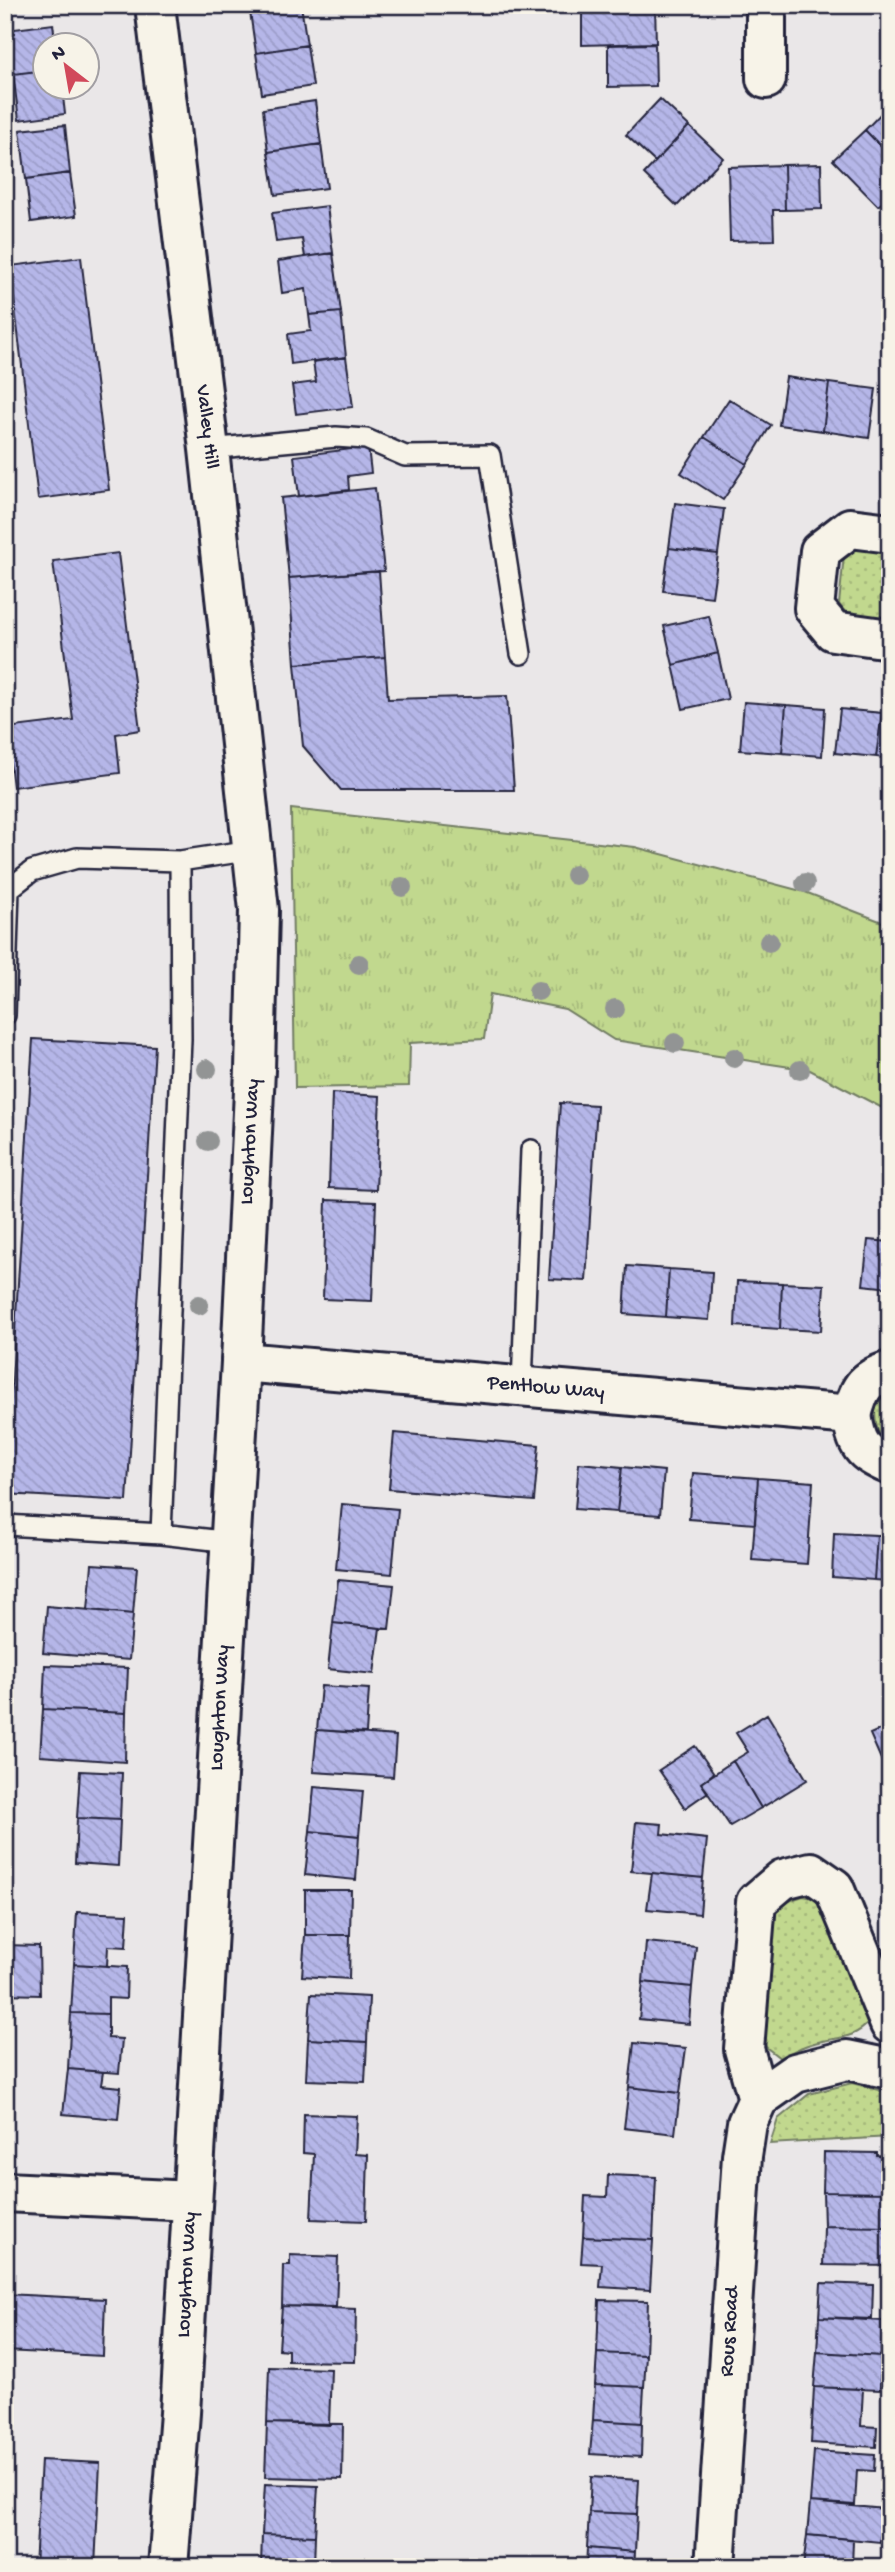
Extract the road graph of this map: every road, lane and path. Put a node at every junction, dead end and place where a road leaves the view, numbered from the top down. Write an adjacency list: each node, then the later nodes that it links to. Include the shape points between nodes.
1 (155, 5): 4 (street, Valley Hill)
2 (766, 5): 3 (street)
3 (766, 79)
4 (209, 449): 7 (lane, via 336,437 366,439 405,456 489,455); 8 (street, Valley Hill)
5 (890, 533): 6 (street, via 850,528 820,551 814,608 833,631)
6 (890, 639)
7 (520, 654)
8 (251, 850): 9 (lane); 13 (street, Loughton Way, via 259,910)
9 (180, 861): 10 (lane, via 77,858 33,871); 19 (lane, via 181,1039)
10 (7, 885): 11 (lane)
11 (5, 1015)
12 (531, 1150): 15 (lane)
13 (241, 1362): 15 (street, Pentlow Way); 20 (street, Loughton Way)
14 (890, 1371): 16 (street, via 860,1388)
15 (522, 1385): 16 (street, Pentlow Way)
16 (852, 1415): 17 (street, via 857,1442 873,1458)
17 (890, 1465)
18 (5, 1525): 19 (lane)
19 (161, 1534): 20 (lane)
20 (231, 1542): 25 (street, Loughton Way)
21 (890, 2024): 23 (street, via 834,1888 811,1872 783,1879 756,1902 744,2049)
22 (890, 2069): 23 (street, via 847,2060 795,2073)
23 (758, 2099): 27 (street, Rous Road, via 747,2123 742,2156)
24 (5, 2192): 25 (street)
25 (192, 2202): 26 (street, Loughton Way)
26 (169, 2567)
27 (715, 2567)

